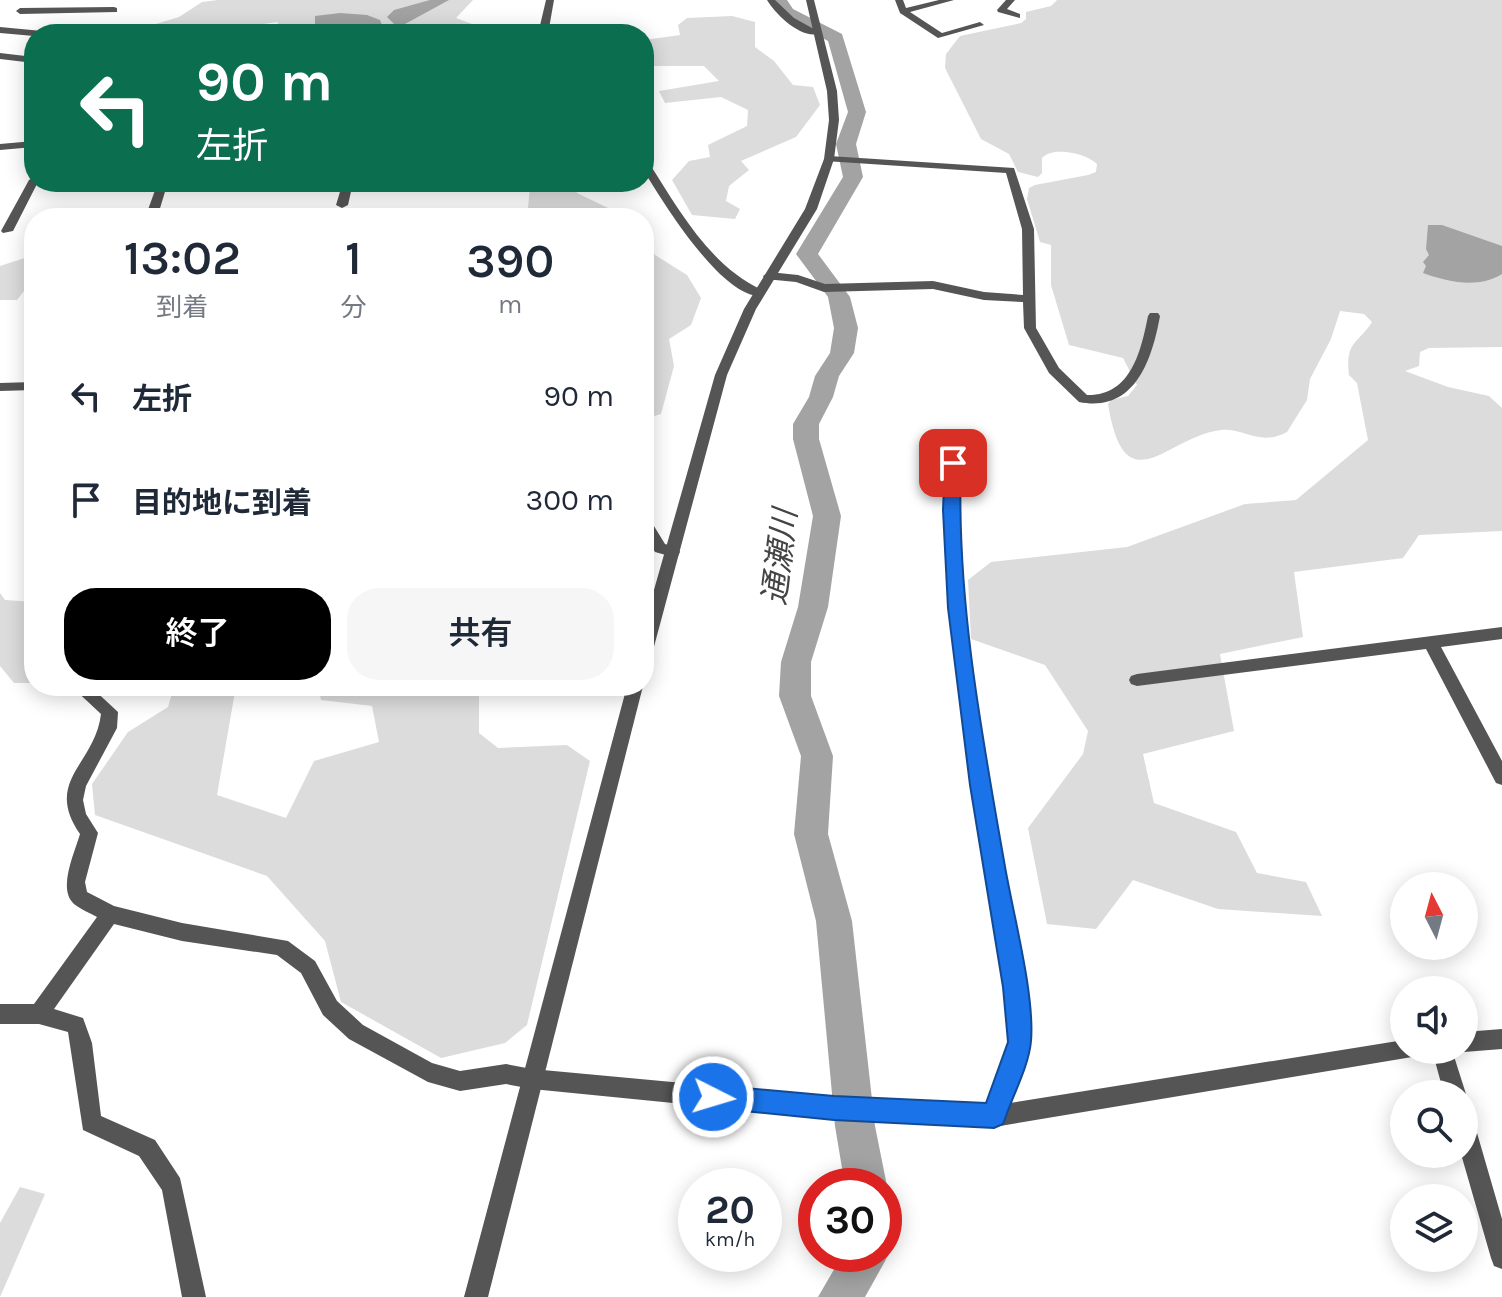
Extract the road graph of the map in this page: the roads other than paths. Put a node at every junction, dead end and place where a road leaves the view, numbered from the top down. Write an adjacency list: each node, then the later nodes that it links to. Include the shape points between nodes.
1 (31, 0): 9 (street)
2 (550, 0): 12 (street)
3 (771, 0): 16 (street, via 803,30)
4 (810, 0): 16 (street)
5 (899, 0): 10 (street)
6 (1011, 0): 11 (street, via 1001,10)
7 (945, 1): 10 (street)
8 (114, 10): 9 (street)
9 (20, 11): 14 (street)
10 (903, 11): 13 (street, via 941,36)
11 (1017, 16)
12 (545, 24)
13 (980, 25)
14 (0, 28): 15 (street)
15 (24, 31)
16 (815, 32): 21 (street, via 832,91)
17 (0, 56): 18 (street)
18 (24, 59)
19 (24, 145): 20 (street)
20 (0, 147)
21 (835, 158): 27 (street); 29 (street, via 1010,170 1028,229)
22 (654, 179): 28 (street, via 686,230 737,283)
23 (28, 192): 26 (street)
24 (346, 192): 25 (street)
25 (342, 205)
26 (7, 231)
27 (769, 276): 28 (street); 29 (street, via 824,288 933,285)
28 (758, 293): 35 (street, via 721,375)
29 (1030, 299): 30 (street, via 1030,328 1054,370 1084,399 1115,396 1130,382 1143,362)
30 (1154, 316)
31 (24, 386): 32 (street)
32 (0, 387)
33 (953, 463): 50 (street, via 956,608 1020,1042)
34 (654, 538): 35 (street, via 660,548)
35 (673, 552): 36 (street)
36 (654, 619)
37 (1502, 633): 38 (street)
38 (1430, 642): 39 (street); 42 (street)
39 (1137, 680)
40 (91, 696): 43 (street, via 110,712 111,726 104,744 81,771 74,799 79,823 89,833 76,882 79,897)
41 (632, 696): 49 (street)
42 (1502, 778)
43 (110, 914): 45 (street); 49 (street, via 182,932 281,947 308,967 330,1008 356,1032 428,1072 460,1081 506,1074)
44 (0, 1014): 45 (street)
45 (39, 1014): 53 (street, via 76,1025 91,1122 147,1148 172,1186)
46 (1502, 1039): 47 (street)
47 (1478, 1041)
48 (1390, 1052): 50 (street)
49 (532, 1079): 50 (street, via 834,1108); 54 (street)
50 (994, 1116)
51 (1476, 1168): 52 (street)
52 (1502, 1258)
53 (194, 1297)
54 (476, 1297)

